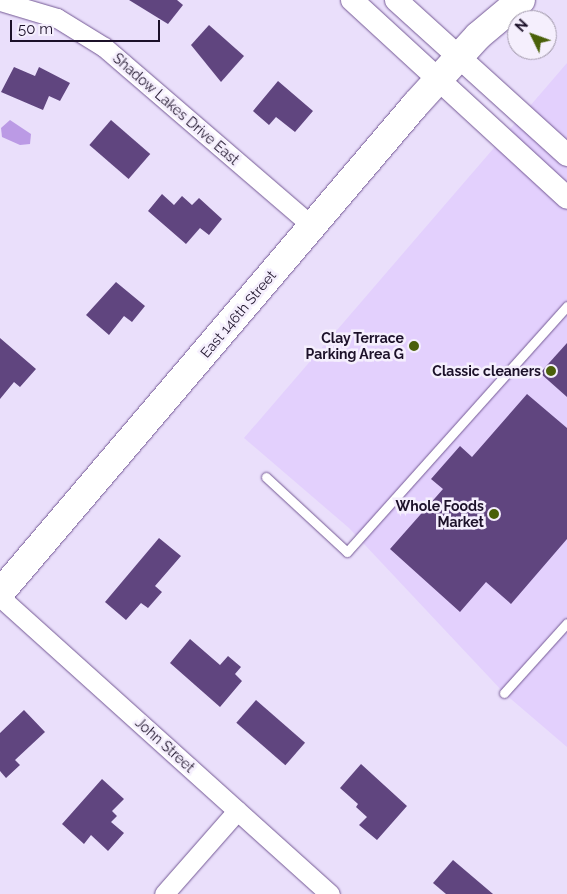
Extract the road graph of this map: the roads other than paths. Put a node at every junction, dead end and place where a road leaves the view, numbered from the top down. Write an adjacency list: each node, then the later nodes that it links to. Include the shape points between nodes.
1 (352, 0): 8 (street)
2 (396, 0): 7 (street)
3 (501, 0): 6 (main road, East 146th Street)
4 (521, 0): 6 (main road, East 146th Street)
5 (0, 1): 11 (street, Shadow Lakes Drive East, via 57,18 104,47)
6 (478, 36): 7 (main road, East 146th Street)
7 (458, 58): 8 (main road, East 146th Street); 9 (street)
8 (437, 80): 10 (street); 11 (main road, East 146th Street)
9 (567, 155)
10 (567, 198)
11 (312, 226): 14 (main road, East 146th Street)
12 (567, 306): 13 (lane, via 347,552)
13 (266, 478)
14 (0, 593)
15 (0, 597): 18 (street, John Street)
16 (567, 623): 17 (lane)
17 (504, 693)
18 (237, 811): 19 (street); 20 (street, John Street)
19 (164, 894)
20 (330, 894)

